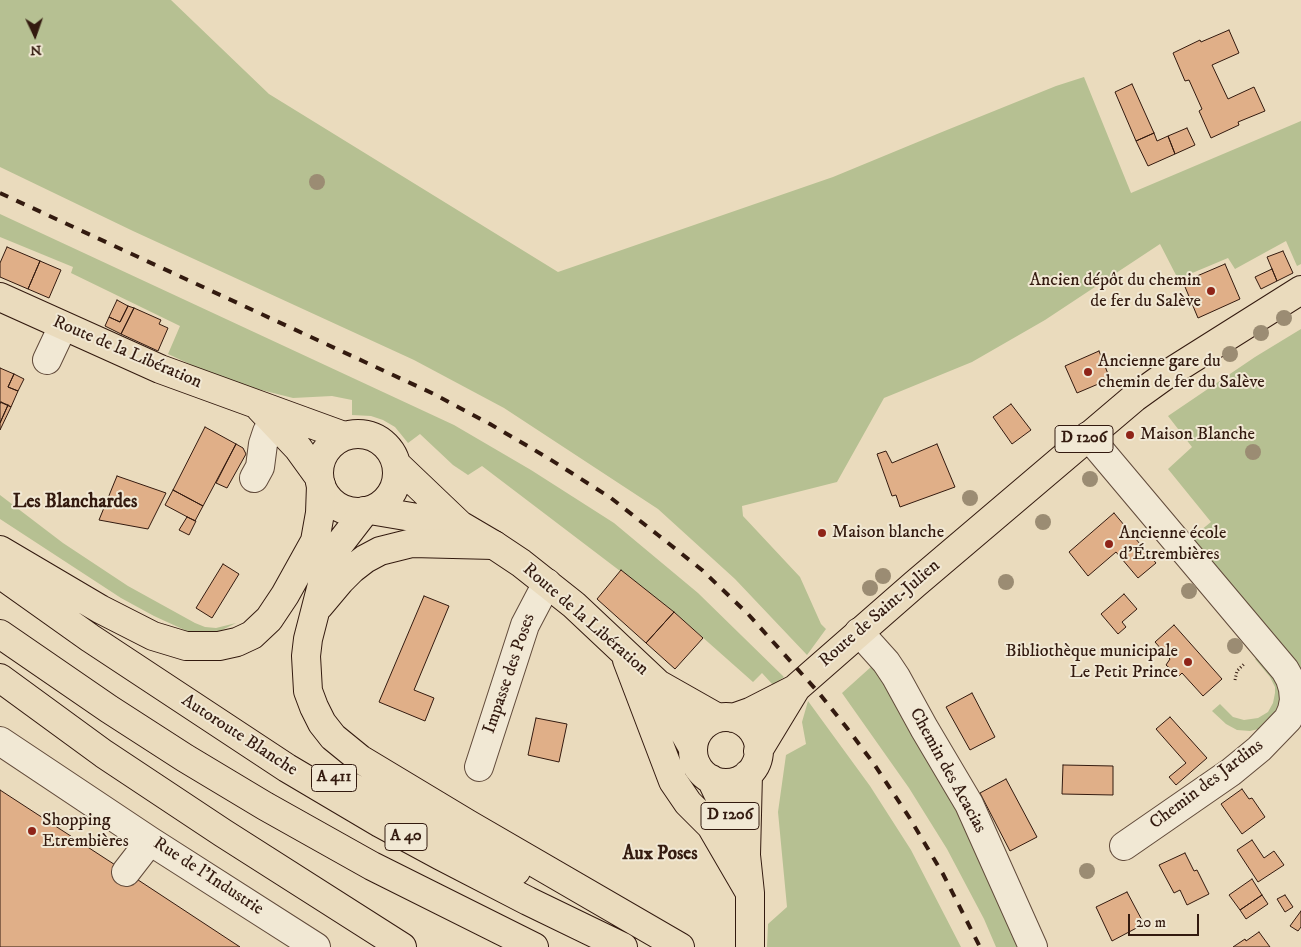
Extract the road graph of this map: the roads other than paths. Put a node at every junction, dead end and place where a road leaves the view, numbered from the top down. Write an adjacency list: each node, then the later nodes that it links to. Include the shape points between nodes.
1 (1301, 290): 7 (main road, Route de Saint-Julien / D 1206, via 1150,386)
2 (0, 297): 3 (main road, Route de la Libération)
3 (63, 326): 4 (street); 5 (main road, Route de la Libération)
4 (46, 360)
5 (265, 413): 6 (main road, Route de la Libération); 9 (street, via 267,432 263,456); 10 (main road, Route de la Libération, via 298,448)
6 (344, 436): 8 (main road, Route de la Libération, via 357,433 377,438 391,452); 10 (main road, via 331,444 323,456)
7 (1088, 436): 18 (main road, Route de Saint-Julien / D 1206); 32 (street, Chemin des Jardins, via 1285,670 1294,700 1288,719 1259,749 1232,772)
8 (396, 464): 11 (main road, via 396,480 390,494 384,502); 12 (main road, Route de la Libération)
9 (254, 478)
10 (320, 481): 11 (main road, Route de la Libération, via 330,500 341,507 352,511); 14 (main road, via 320,513 314,542 285,595 269,619 252,635 219,646 186,646 153,636)
11 (367, 510): 12 (main road, Route de la Libération); 17 (main road, via 329,562)
12 (460, 525): 13 (main road, Route de la Libération)
13 (494, 545): 16 (main road, Route de la Libération); 17 (main road, via 412,543 380,552 352,569)
14 (0, 550)
15 (0, 574): 24 (main road, Autoroute Blanche / A 40)
16 (547, 583): 20 (main road, Route de la Libération); 30 (street, Impasse des Poses, via 525,625)
17 (316, 609): 42 (main road, via 306,656 308,691 322,723 333,737 360,759)
18 (859, 632): 23 (main road, Route de Saint-Julien / D 1206); 44 (street, Chemin des Acacias, via 896,677 969,804)
19 (0, 634): 39 (main road, A 40, via 109,710 265,806 372,866)
20 (624, 652): 22 (main road, Route de la Libération); 35 (main road, via 673,781 714,831)
21 (0, 678): 38 (main road, via 104,754 223,834)
22 (658, 684): 25 (main road, Route de la Libération); 27 (main road, Route de la Libération)
23 (795, 688): 25 (main road, Route de Saint-Julien / D 1206, via 750,712); 29 (main road, Route de Saint-Julien / D 1206)
24 (199, 709): 40 (main road, Autoroute Blanche / A 40, via 287,768 380,823); 41 (main road, A 411, via 469,849)
25 (726, 718): 27 (main road, via 706,724 697,734); 29 (main road, via 740,721 751,730 758,743)
26 (0, 741): 33 (street, Rue de l'Industrie)
27 (693, 748): 31 (main road, via 697,766)
28 (0, 759): 33 (street, Rue de l'Industrie)
29 (753, 763): 31 (main road, via 730,783); 34 (main road, D 1206)
30 (479, 767)
31 (710, 779): 34 (main road, D 1206)
32 (1124, 846)
33 (139, 855): 36 (street, Rue de l'Industrie); 37 (street, Rue de l'Industrie)
34 (746, 855): 35 (main road, D 1206)
35 (751, 905): 43 (main road, D 1206)
36 (288, 947)
37 (314, 947)
38 (402, 947)
39 (534, 947)
40 (623, 947)
41 (675, 947)
42 (680, 947)
43 (750, 947)
44 (1033, 947)

